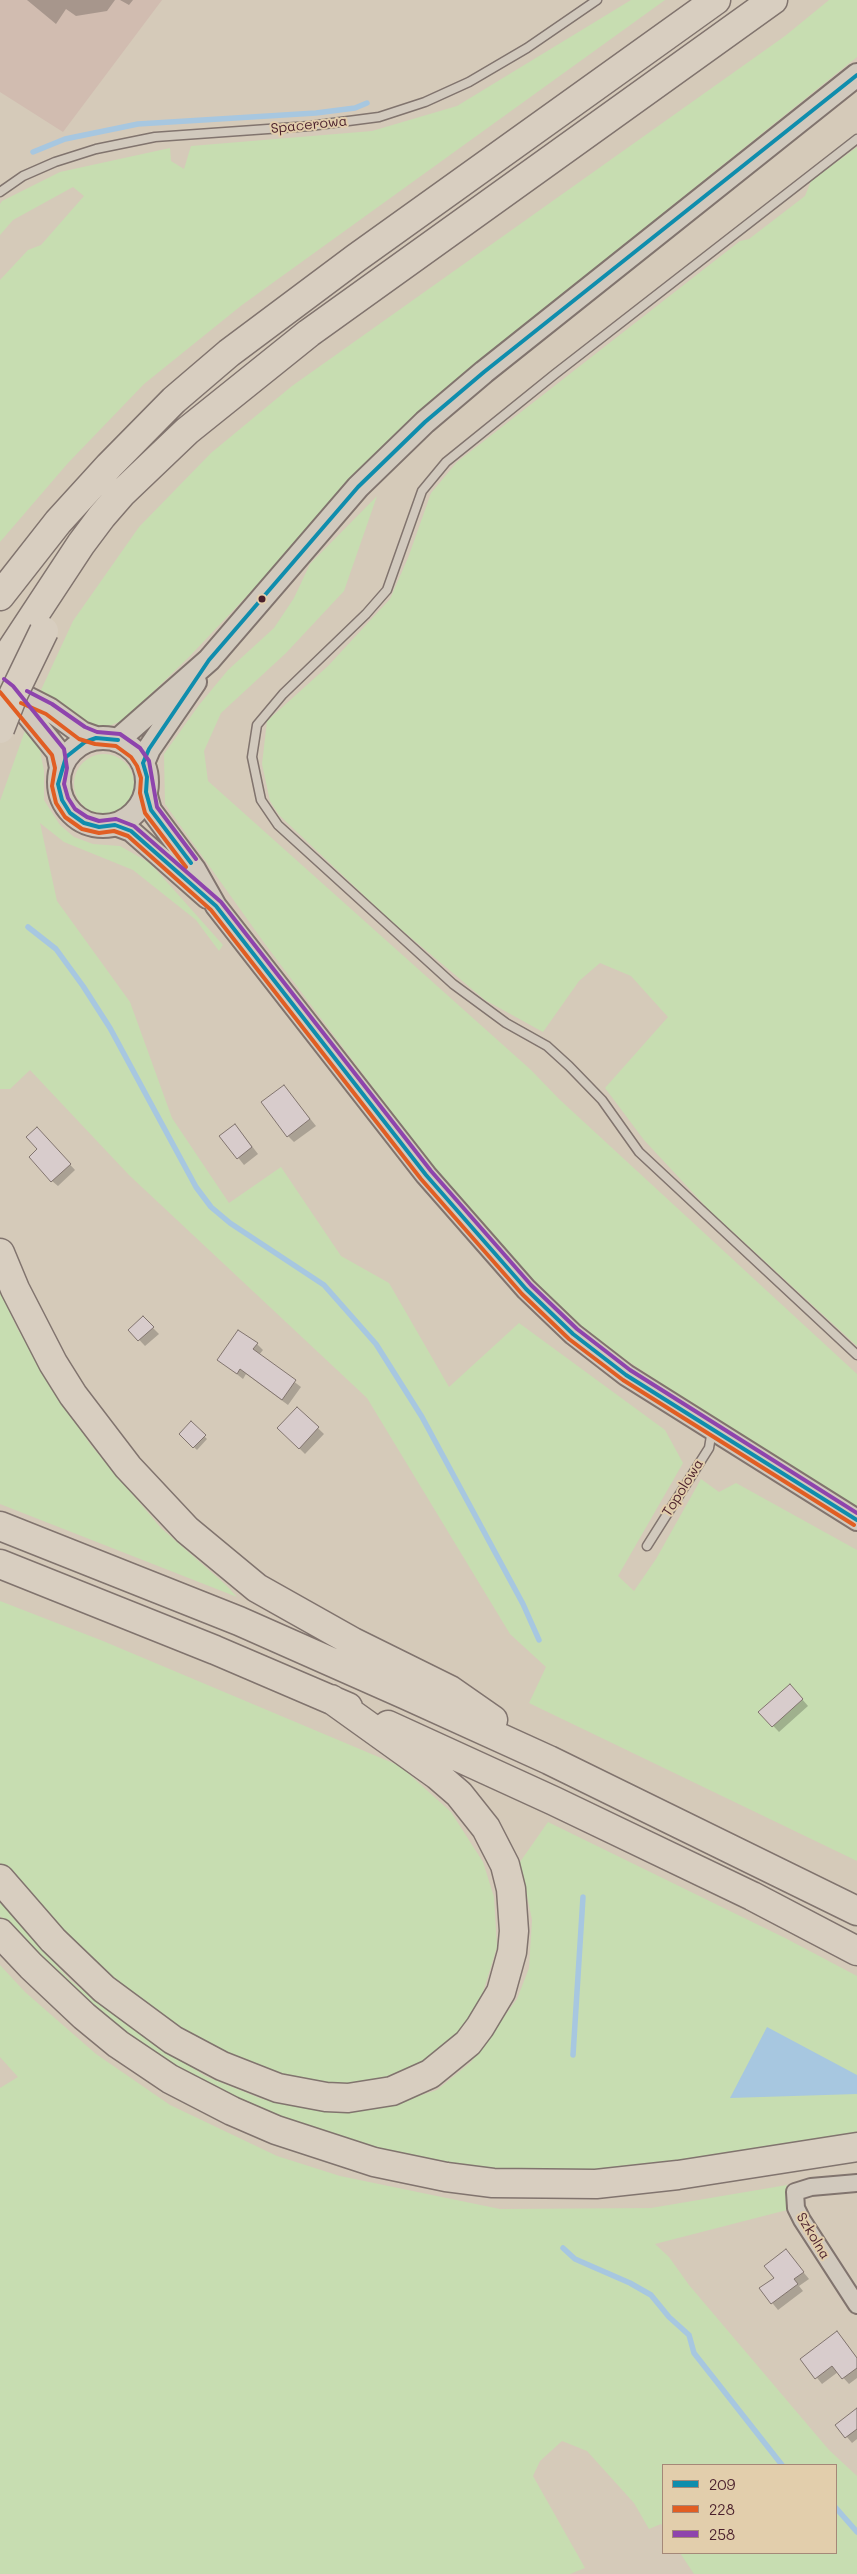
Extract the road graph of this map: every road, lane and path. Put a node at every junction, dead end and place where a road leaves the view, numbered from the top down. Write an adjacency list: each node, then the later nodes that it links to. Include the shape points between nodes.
1 (597, 0): 6 (lane, Spacerowa, via 527,48 469,82 425,102 378,117 310,126 155,137 55,162 24,176)
2 (716, 0): 7 (highway, via 348,263 229,353 168,406 108,466 58,522)
3 (773, 0): 8 (highway, via 309,333 222,402 121,518)
4 (857, 75): 9 (main road, via 425,422 358,487)
5 (857, 139): 19 (lane, via 446,462 422,491 387,590 282,694 257,725 252,757 261,800 278,825 453,984 506,1023 547,1046 569,1066 602,1100 639,1152)
6 (0, 192)
7 (0, 596)
8 (37, 626): 10 (highway); 11 (highway, bridge)
9 (209, 660): 12 (main road); 13 (main road, via 149,749)
10 (3, 680): 12 (main road, via 82,733); 14 (main road, via 58,752)
11 (0, 728)
12 (107, 739): 13 (main road, via 135,752); 14 (main road, via 74,748)
13 (143, 763): 15 (main road, via 148,777)
14 (61, 768): 16 (main road, via 58,784 70,813 84,823 100,827)
15 (146, 792): 16 (main road, via 136,813); 17 (street, via 151,810 195,869)
16 (116, 825): 17 (street, via 131,831)
17 (216, 906): 20 (street, via 426,1175 526,1289 573,1334 618,1369)
18 (0, 1253): 26 (highway, via 19,1298 73,1395 128,1468 187,1530 257,1588 353,1642 450,1690)
19 (857, 1355)
20 (712, 1428): 21 (street); 23 (lane, Topolowa, via 708,1448)
21 (857, 1520)
22 (0, 1526): 26 (highway, via 239,1621)
23 (647, 1546)
24 (0, 1564): 25 (highway)
25 (331, 1700): 27 (highway, via 459,1794 486,1828 507,1873 514,1931 501,1992 468,2043 430,2074 392,2091 326,2098 278,2088 222,2066 173,2040 104,1989 53,1940); 30 (highway, via 554,1801 752,1896)
26 (549, 1760): 28 (highway)
27 (0, 1879)
28 (857, 1911)
29 (0, 1933): 31 (highway, via 84,2016 170,2079 276,2130 374,2162 493,2183 596,2184 678,2175)
30 (857, 1951)
31 (857, 2147)
32 (857, 2183): 33 (street, Szkolna, via 811,2187 795,2192 796,2208 802,2220)
33 (857, 2305)

